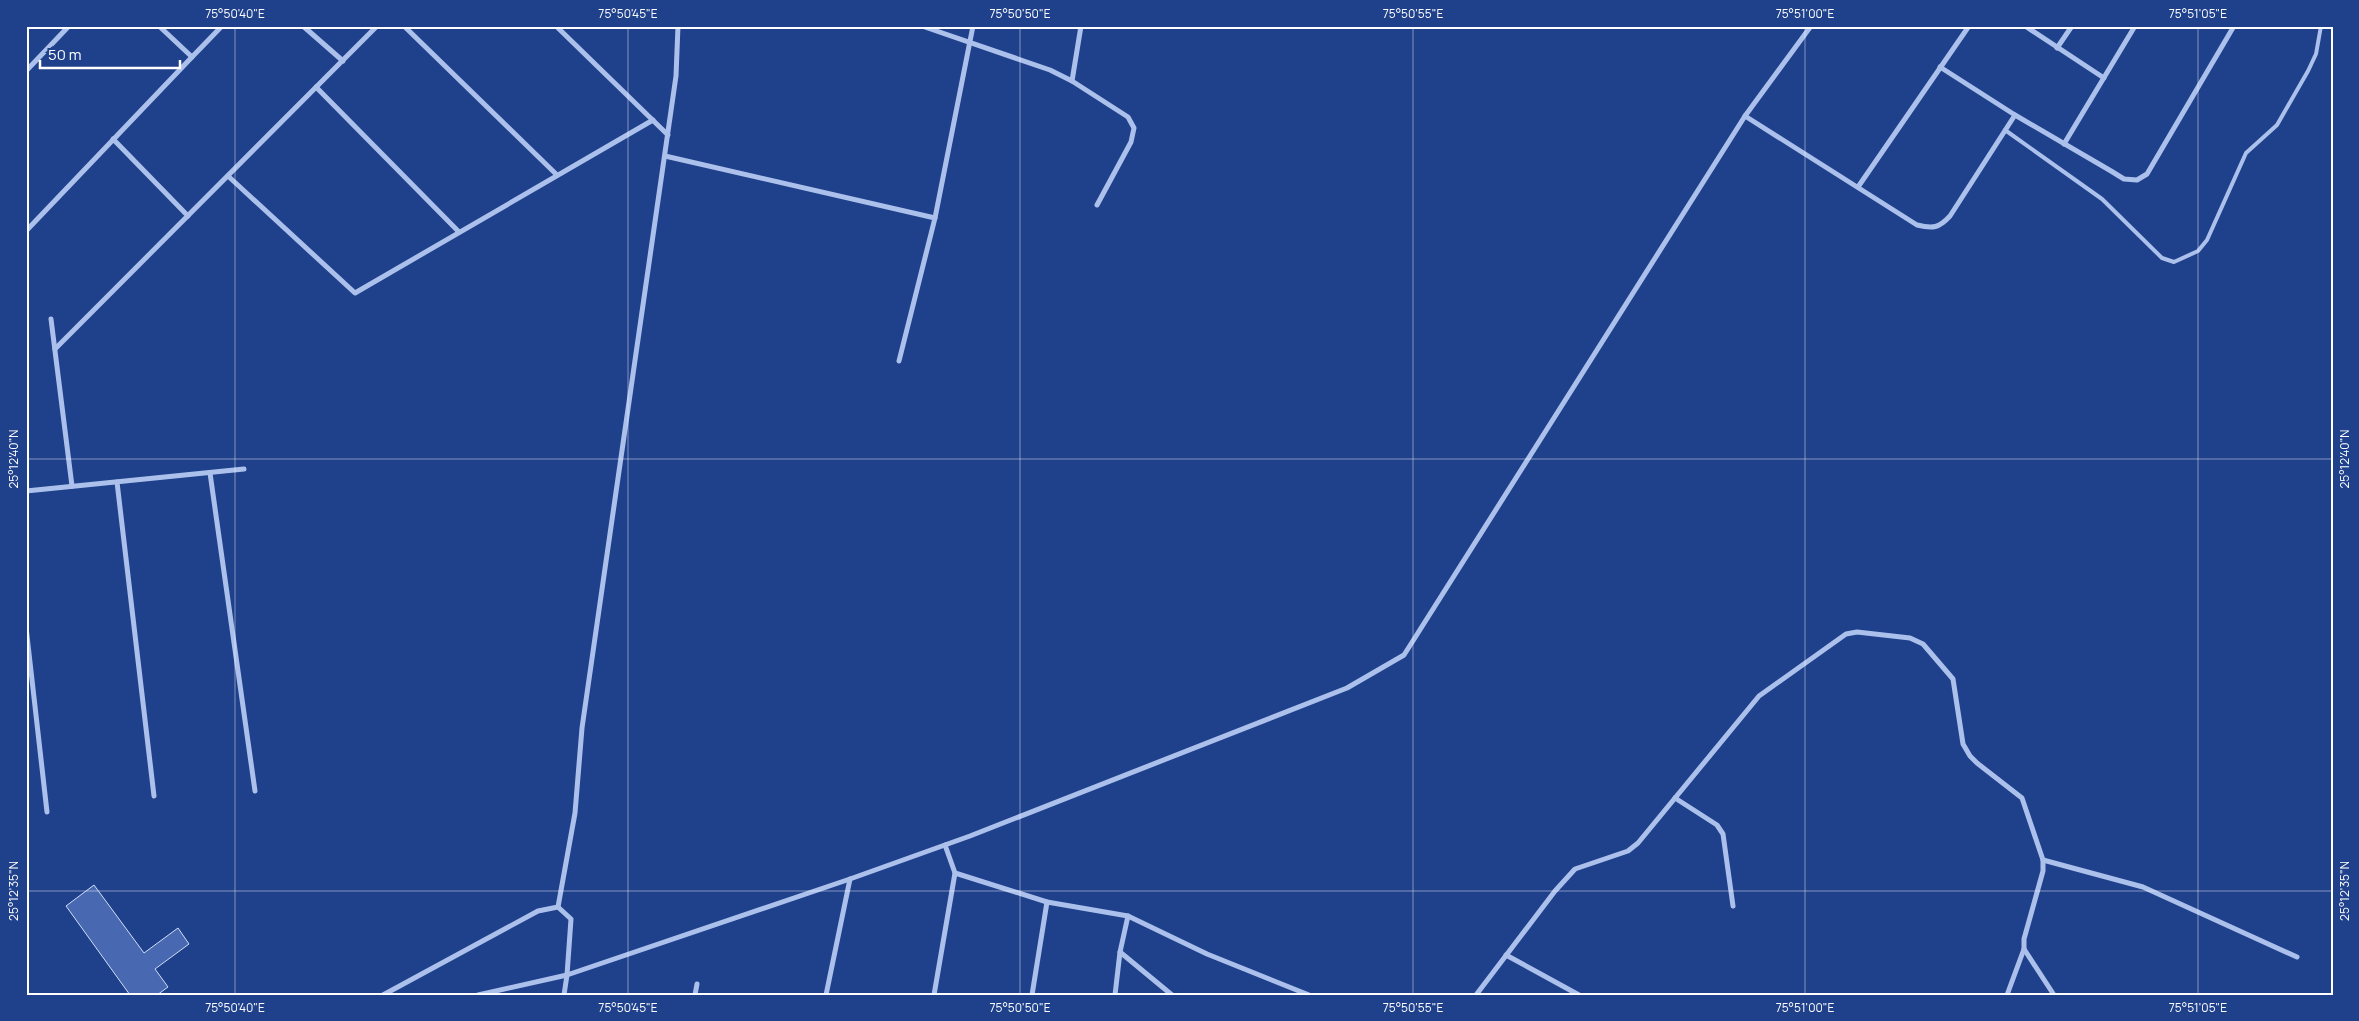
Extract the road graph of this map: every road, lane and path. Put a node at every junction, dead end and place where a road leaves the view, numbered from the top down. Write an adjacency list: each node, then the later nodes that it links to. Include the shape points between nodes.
1 (69, 26): 24 (street)
2 (159, 26): 21 (street)
3 (222, 26): 21 (street)
4 (303, 26): 22 (street)
5 (377, 26): 22 (street)
6 (404, 26): 36 (street)
7 (556, 26): 30 (street)
8 (678, 26): 32 (street, via 676,76)
9 (922, 26): 19 (street)
10 (973, 26): 19 (street)
11 (1081, 26): 26 (street)
12 (1811, 26): 29 (street)
13 (1969, 26): 23 (street)
14 (2025, 26): 20 (street)
15 (2072, 26): 20 (street)
16 (2135, 26): 25 (street)
17 (2234, 26): 34 (street, via 2147,174 2137,180 2124,179)
18 (2321, 26): 31 (lane, via 2316,54 2308,71 2277,125 2246,153 2207,240 2198,251 2174,262 2162,258 2102,198)
19 (969, 42): 26 (street); 41 (street)
20 (2057, 48): 25 (street)
21 (192, 56): 33 (street)
22 (342, 61): 27 (street)
23 (1940, 67): 28 (street); 38 (street)
24 (26, 71)
25 (2104, 78): 34 (street)
26 (1072, 81): 39 (street, via 1128,117 1134,128 1131,142)
27 (316, 87): 37 (street); 43 (street)
28 (2015, 115): 31 (street); 34 (street)
29 (1744, 116): 38 (street); 57 (street, via 1404,656 1347,688)
30 (652, 120): 32 (street); 36 (street)
31 (2005, 130): 38 (street, via 1942,225 1931,228 1917,225)
32 (668, 134): 35 (street)
33 (113, 139): 40 (street); 42 (street)
34 (2064, 144)
35 (665, 156): 41 (street); 63 (street, via 582,728 575,813)
36 (557, 175): 43 (street)
37 (228, 176): 40 (street); 43 (street, via 355,293)
38 (1858, 187)
39 (1096, 205)
40 (188, 216): 45 (street)
41 (935, 218): 46 (street)
42 (26, 231)
43 (459, 232)
44 (52, 319): 45 (street)
45 (55, 350): 50 (street)
46 (899, 361)
47 (244, 469): 48 (street)
48 (210, 472): 49 (street); 53 (street)
49 (117, 482): 50 (street); 54 (street)
50 (72, 486): 51 (street)
51 (26, 491)
52 (26, 627): 56 (street)
53 (255, 791)
54 (154, 796)
55 (1675, 798): 58 (street, via 1759,696 1846,634 1857,632 1910,638 1923,644 1953,679 1963,744 1977,763 2022,798); 62 (street, via 1717,825 1723,834); 67 (street, via 1628,851 1575,869)
56 (47, 812)
57 (945, 845): 59 (street); 60 (street)
58 (2043, 860): 65 (street); 68 (street, via 2143,887)
59 (955, 873): 61 (street); 76 (street)
60 (850, 879): 69 (street); 75 (street)
61 (1047, 902): 64 (street); 77 (street)
62 (1733, 906)
63 (558, 907): 69 (street, via 572,919); 71 (street, via 538,912)
64 (1128, 916): 66 (street); 80 (street, via 1207,954)
65 (2024, 949): 83 (street); 84 (street)
66 (1120, 952): 78 (street); 79 (street)
67 (1506, 955): 81 (street); 82 (street)
68 (2297, 957)
69 (568, 976): 72 (street); 73 (street)
70 (697, 984): 74 (street)
71 (383, 995)
72 (478, 995)
73 (564, 995)
74 (695, 995)
75 (826, 995)
76 (934, 995)
77 (1032, 995)
78 (1115, 995)
79 (1172, 995)
80 (1309, 995)
81 (1476, 995)
82 (1579, 995)
83 (2007, 995)
84 (2054, 995)

